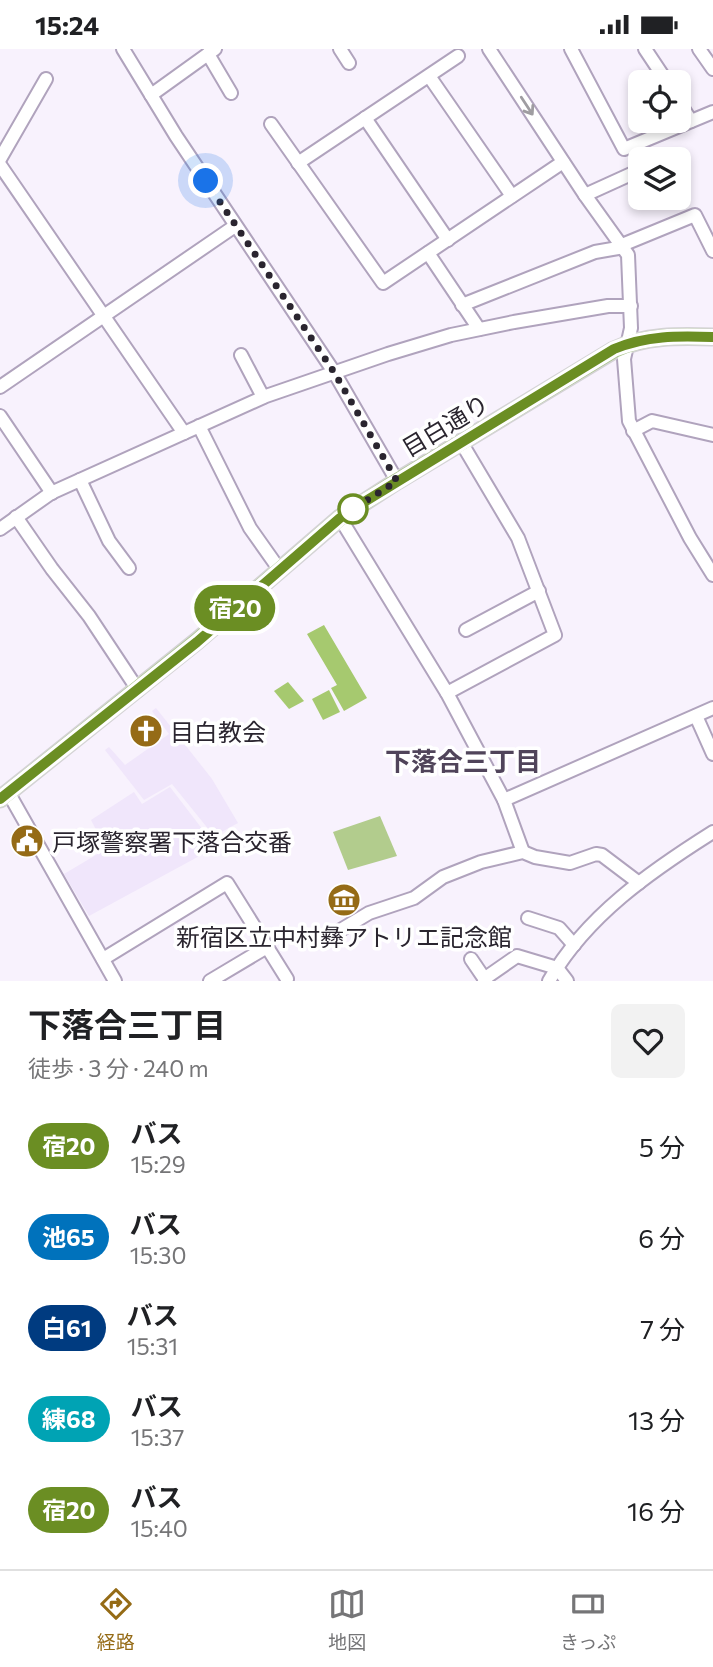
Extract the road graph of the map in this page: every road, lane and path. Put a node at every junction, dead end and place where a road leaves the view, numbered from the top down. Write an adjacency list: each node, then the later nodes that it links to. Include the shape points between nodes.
1 (123, 49): 15 (street)
2 (340, 49): 9 (street)
3 (489, 49): 22 (street, one-way to 22)
4 (571, 49): 20 (street, via 624,149)
5 (699, 49): 10 (street)
6 (648, 50): 11 (street)
7 (211, 52): 14 (street); 15 (street)
8 (458, 57): 12 (street)
9 (349, 63)
10 (713, 69)
11 (660, 70)
12 (429, 76): 17 (street); 27 (street)
13 (46, 79): 21 (street)
14 (231, 93)
15 (151, 95): 28 (street)
16 (713, 112): 18 (street)
17 (365, 118): 23 (street); 29 (street)
18 (691, 121)
19 (271, 124): 23 (street)
20 (662, 133)
21 (0, 159)
22 (563, 162): 26 (street); 27 (street)
23 (298, 163): 32 (street, via 383,283)
24 (0, 165): 35 (street)
25 (628, 175): 26 (street)
26 (585, 195): 30 (street)
27 (512, 196): 29 (street)
28 (235, 226): 35 (street); 40 (street)
29 (448, 240): 32 (street)
30 (623, 246): 31 (street, via 695,215); 33 (street, via 595,252); 34 (street, via 628,255)
31 (713, 251)
32 (428, 253): 33 (street)
33 (462, 306): 36 (street)
34 (631, 306): 36 (street); 38 (street)
35 (103, 317): 41 (street); 46 (street)
36 (479, 329): 40 (street)
37 (713, 337): 38 (main road, 目白通り, via 656,337)
38 (627, 344): 45 (street, via 627,414); 48 (main road, 目白通り)
39 (241, 355): 42 (street)
40 (334, 372): 42 (street); 50 (street)
41 (0, 387)
42 (262, 397): 44 (street)
43 (0, 416): 51 (street)
44 (199, 426): 46 (street); 56 (street, via 250,528)
45 (633, 431): 47 (street, via 652,421); 57 (street)
46 (184, 433): 49 (street)
47 (713, 435)
48 (461, 442): 50 (main road, 目白通り); 58 (street, via 518,538)
49 (80, 480): 51 (street); 55 (street)
50 (397, 481): 53 (main road, 目白通り)
51 (52, 493): 52 (street)
52 (16, 517): 54 (street); 60 (street)
53 (340, 518): 56 (main road, 目白通り); 61 (street)
54 (0, 529)
55 (129, 568)
56 (279, 569): 60 (main road, 目白通り)
57 (713, 575)
58 (539, 591): 59 (street); 61 (street, via 555,631 553,638)
59 (466, 630)
60 (138, 690): 65 (main road, 目白通り)
61 (447, 693): 66 (street)
62 (713, 708): 63 (street)
63 (696, 716): 64 (street); 66 (street)
64 (713, 754)
65 (4, 795): 74 (street)
66 (503, 800): 68 (street)
67 (713, 832): 69 (street)
68 (523, 852): 69 (street, via 570,863 602,855); 71 (street, via 443,877 414,898 369,913)
69 (639, 883): 72 (street, via 598,917)
70 (527, 918): 72 (street, via 559,928)
71 (339, 931)
72 (574, 945): 76 (street)
73 (267, 947): 74 (street, via 228,883); 77 (street); 80 (street)
74 (103, 959): 79 (street)
75 (471, 959): 78 (street)
76 (557, 968): 78 (street, via 517,956); 81 (street); 82 (street)
77 (287, 979)
78 (485, 980)
79 (114, 981)
80 (210, 981)
81 (549, 981)
82 (567, 981)

